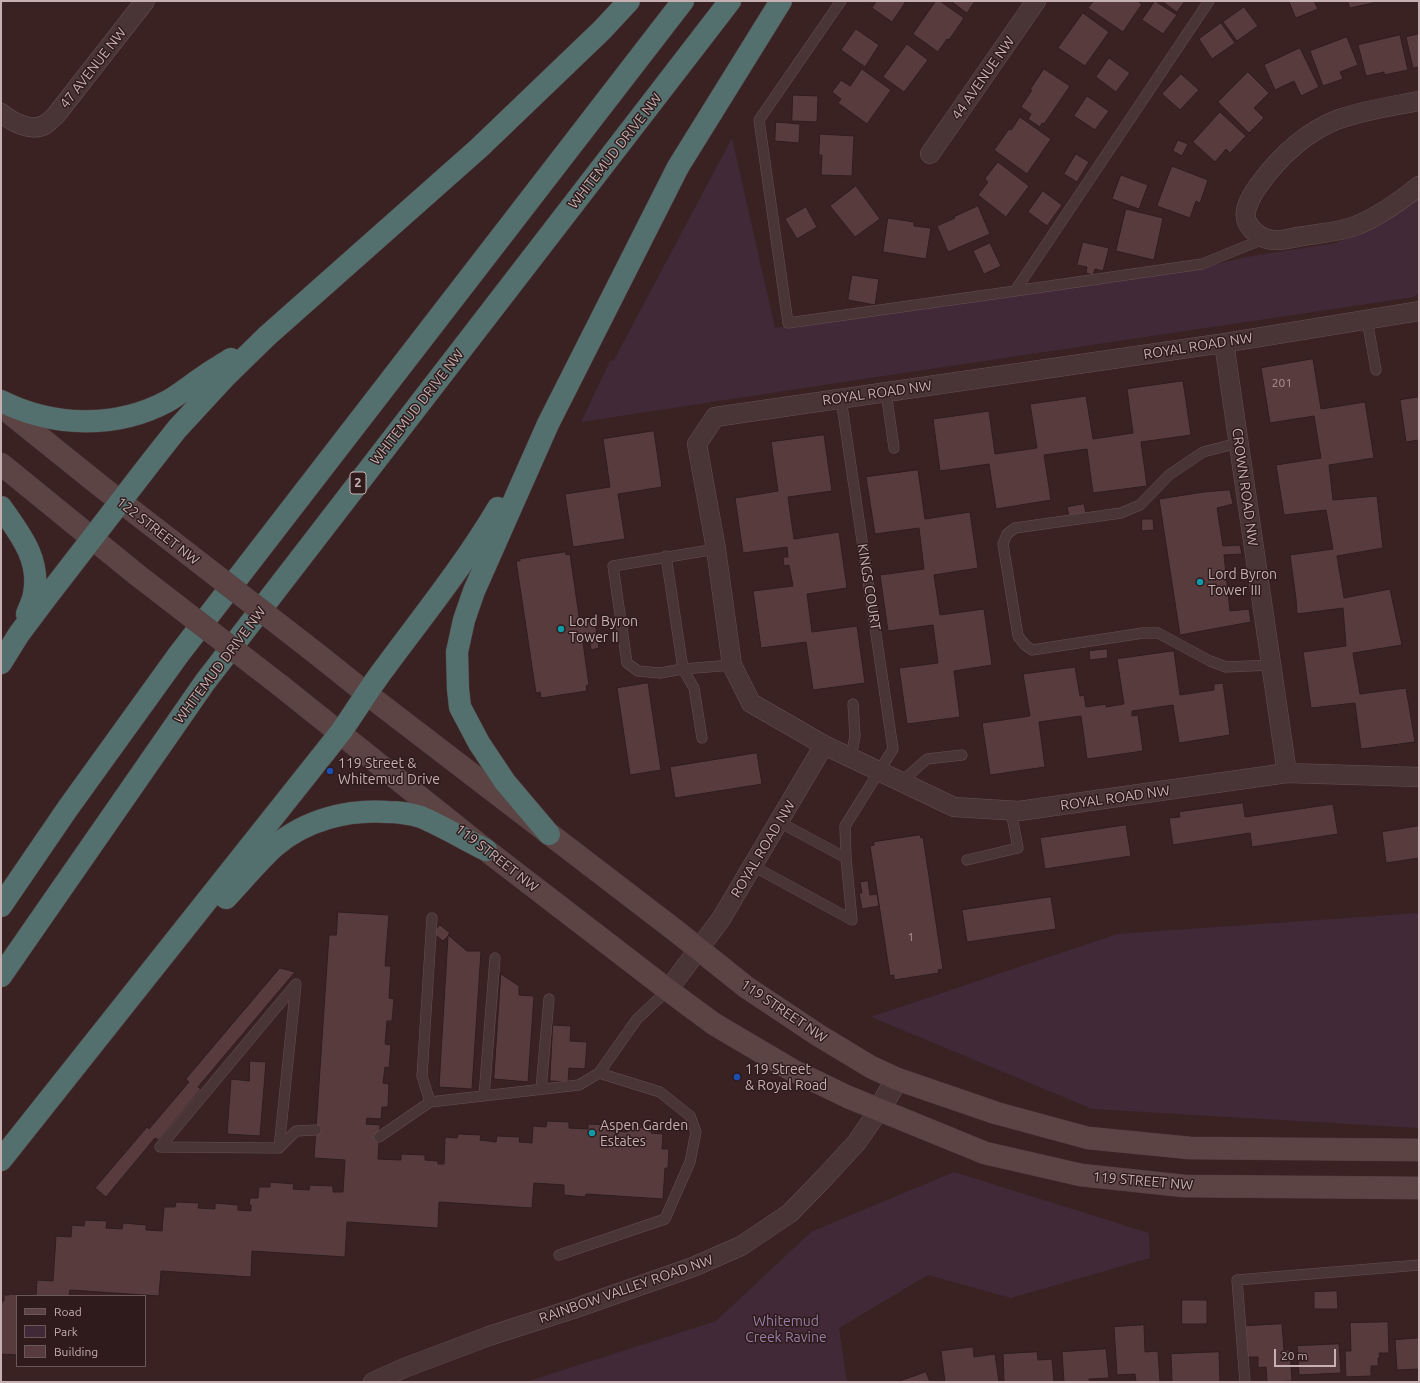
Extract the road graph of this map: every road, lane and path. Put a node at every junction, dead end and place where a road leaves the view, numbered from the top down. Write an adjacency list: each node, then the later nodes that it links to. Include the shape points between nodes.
1 (145, 1): 10 (street, 47 AVENUE NW, via 56,115 45,125 35,127 17,124)
2 (629, 1): 17 (highway, via 479,148)
3 (683, 1): 57 (highway, via 179,654)
4 (730, 1): 61 (highway, WHITEMUD DRIVE NW / 2, via 205,682)
5 (782, 1): 24 (highway, via 678,168)
6 (841, 1): 14 (lane, via 759,120 788,323)
7 (1036, 1): 11 (street, 44 AVENUE NW)
8 (1210, 1): 14 (lane)
9 (1419, 101): 13 (street, via 1338,120 1316,130 1282,157 1255,190 1247,210 1247,222 1251,228)
10 (1, 113)
11 (930, 154)
12 (1419, 186): 13 (street, via 1388,209 1354,227 1286,239)
13 (1266, 238): 14 (lane, via 1202,264)
14 (1015, 291)
15 (1418, 312): 16 (street, ROYAL ROAD NW)
16 (1367, 320): 18 (street, ROYAL ROAD NW); 19 (lane)
17 (267, 336): 22 (highway, via 168,401 127,416 105,420 65,420 26,412); 28 (highway, via 177,429)
18 (1224, 343): 20 (street, ROYAL ROAD NW); 25 (street, CROWN ROAD NW)
19 (1376, 370)
20 (886, 392): 21 (street, ROYAL ROAD NW); 26 (lane)
21 (841, 399): 31 (street, ROYAL ROAD NW, via 715,417 697,444); 46 (lane, KINGS COURT, via 893,749)
22 (1, 401)
23 (1, 406): 28 (main road, 122 STREET NW)
24 (548, 424): 39 (highway, via 488,526); 52 (highway, via 474,591 457,652 460,708 505,782)
25 (1238, 443): 37 (street, CROWN ROAD NW); 37 (lane, via 1203,452 1169,475 1140,505 1121,513 1015,528 1007,534 1003,544 1018,636 1024,645 1032,650 1142,633 1158,633 1210,661 1226,666)
26 (894, 448)
27 (1, 464): 30 (main road)
28 (120, 502): 30 (highway); 34 (main road, 122 STREET NW, bridge)
29 (1, 506): 33 (highway, via 27,546 36,575 34,596)
30 (92, 537): 33 (highway); 41 (main road, 119 STREET NW, bridge)
31 (716, 549): 32 (lane); 36 (street, ROYAL ROAD NW)
32 (666, 556): 38 (lane); 38 (lane, via 613,566 627,663 638,671 660,673)
33 (19, 634): 35 (highway)
34 (317, 654): 39 (main road, 119 STREET NW)
35 (1, 663)
36 (732, 664): 38 (lane); 43 (street, ROYAL ROAD NW, via 751,703)
37 (1271, 665): 47 (street, CROWN ROAD NW)
38 (683, 669): 42 (lane, via 694,688)
39 (367, 694): 41 (highway); 52 (main road, 119 STREET NW)
40 (853, 704): 45 (lane, via 855,736)
41 (340, 733): 53 (main road, 119 STREET NW); 63 (highway)
42 (702, 738)
43 (824, 745): 45 (street, ROYAL ROAD NW); 51 (street, ROYAL ROAD NW)
44 (962, 755): 49 (lane, via 927,759)
45 (851, 758): 46 (street, ROYAL ROAD NW)
46 (880, 772): 49 (street, ROYAL ROAD NW); 54 (lane, KINGS COURT, via 845,826)
47 (1287, 773): 48 (street, ROYAL ROAD NW); 50 (street, ROYAL ROAD NW)
48 (1419, 777)
49 (901, 782): 50 (street, ROYAL ROAD NW, via 954,807)
50 (1011, 811): 55 (lane, via 1018,848)
51 (779, 822): 54 (lane); 56 (street, ROYAL ROAD NW)
52 (549, 834): 59 (main road, 119 STREET NW)
53 (486, 850): 62 (main road, 119 STREET NW); 63 (highway, via 420,817 398,812 353,812 326,818 286,839 261,860)
54 (846, 858): 56 (lane, KINGS COURT, via 852,920)
55 (967, 860)
56 (753, 866): 59 (street, ROYAL ROAD NW)
57 (1, 906)
58 (432, 918): 69 (lane, via 422,1076)
59 (699, 950): 62 (street, ROYAL ROAD NW); 66 (main road, 119 STREET NW, via 746,987 818,1035)
60 (495, 958): 68 (lane)
61 (1, 976)
62 (668, 990): 65 (lane, via 637,1019); 70 (main road, 119 STREET NW, via 714,1024 792,1070)
63 (129, 998): 75 (highway)
64 (549, 999): 67 (lane)
65 (599, 1073): 67 (lane, via 579,1085); 77 (lane, via 660,1092 690,1116 696,1132 690,1162 665,1219)
66 (897, 1079): 70 (street); 74 (main road, 119 STREET NW, via 996,1114 1088,1138 1190,1148)
67 (541, 1089): 68 (lane)
68 (484, 1096): 69 (lane)
69 (430, 1102): 72 (lane)
70 (879, 1110): 76 (main road, 119 STREET NW, via 986,1153 1081,1175 1184,1186); 79 (street, RAINBOW VALLEY ROAD NW, via 857,1142 790,1213 741,1246 693,1268 489,1336)
71 (316, 1130): 73 (lane, via 296,1131)
72 (379, 1137)
73 (279, 1148): 73 (lane, via 280,1140 296,984 160,1147)
74 (1419, 1150)
75 (1, 1160)
76 (1419, 1188)
77 (559, 1255)
78 (1419, 1266): 80 (lane, via 1237,1280)
79 (373, 1382)
80 (1245, 1382)

